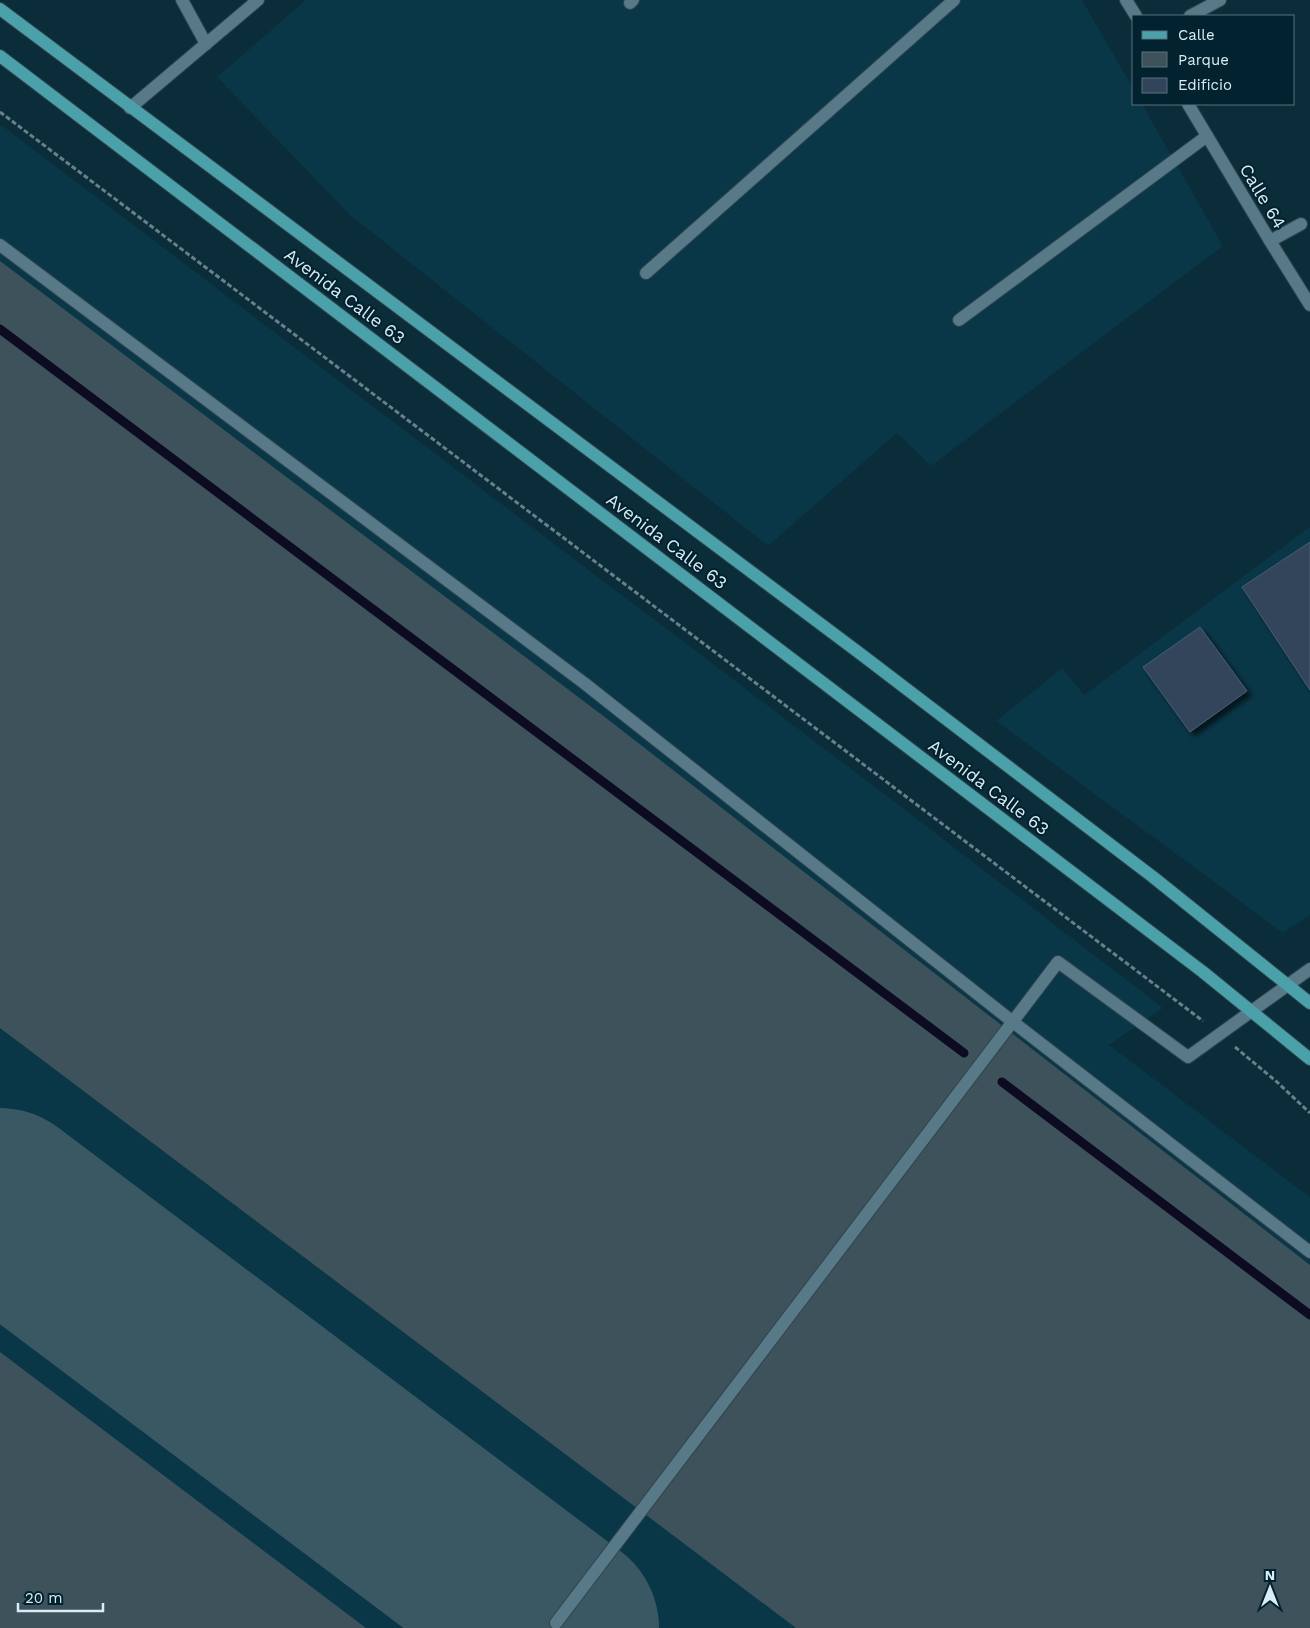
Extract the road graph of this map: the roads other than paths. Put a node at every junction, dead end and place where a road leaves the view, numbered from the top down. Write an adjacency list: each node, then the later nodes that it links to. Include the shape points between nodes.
1 (182, 0): 9 (street)
2 (258, 0): 9 (street)
3 (954, 0): 17 (street)
4 (1126, 0): 7 (street)
5 (1220, 0): 8 (street)
6 (0, 9): 12 (main road, Avenida Calle 63)
7 (1135, 15)
8 (1192, 15)
9 (206, 44): 12 (street)
10 (0, 56): 24 (main road, Avenida Calle 63)
11 (1189, 105): 13 (street, Calle 64)
12 (130, 108): 22 (main road, Avenida Calle 63, via 862,654)
13 (1207, 136): 15 (street, Calle 64); 20 (street)
14 (1301, 224): 15 (street)
15 (1270, 241): 18 (street, Calle 64)
16 (0, 245): 25 (street, via 584,683)
17 (646, 272)
18 (1306, 288): 19 (street, Calle 64)
19 (1310, 305)
20 (959, 320)
21 (1310, 969): 22 (street)
22 (1288, 985): 23 (main road, Avenida Calle 63); 24 (street)
23 (1310, 1003)
24 (1252, 1010): 25 (street, via 1188,1057 1058,962); 26 (main road, Avenida Calle 63)
25 (1013, 1022): 27 (street); 28 (street)
26 (1310, 1059)
27 (1310, 1252)
28 (556, 1623)

